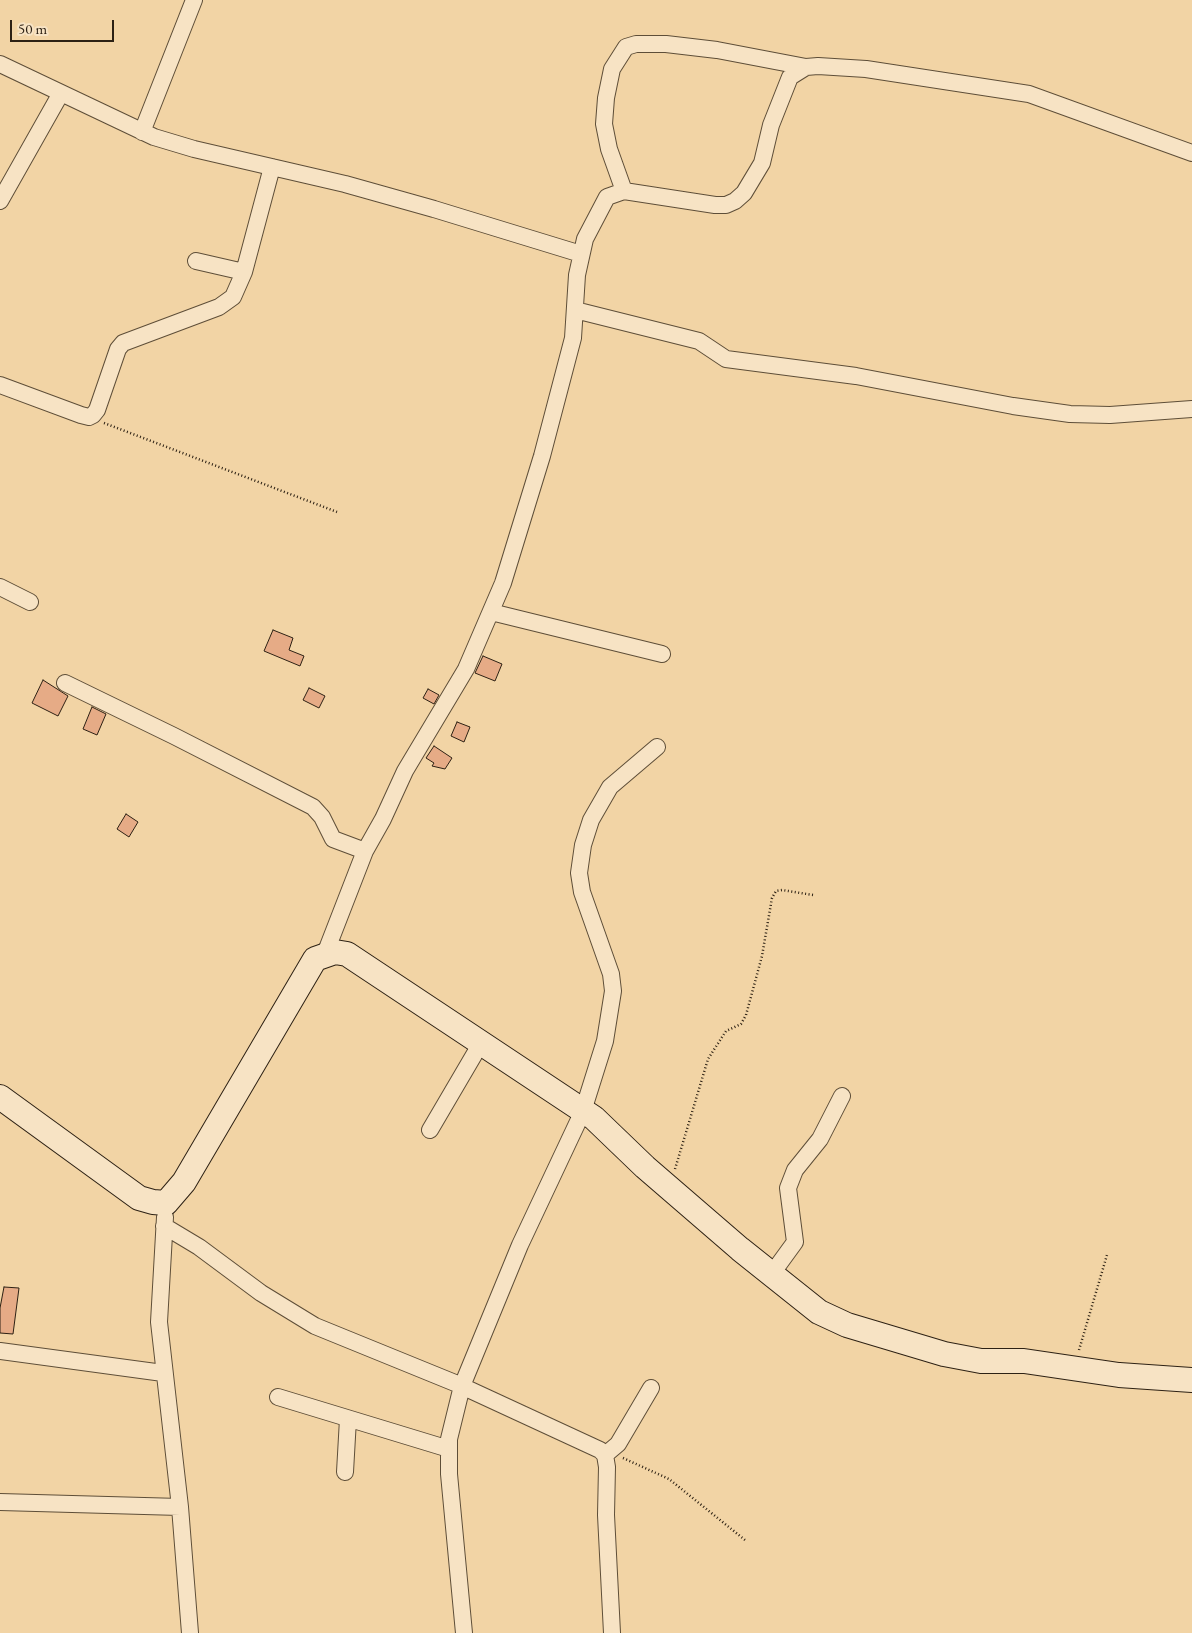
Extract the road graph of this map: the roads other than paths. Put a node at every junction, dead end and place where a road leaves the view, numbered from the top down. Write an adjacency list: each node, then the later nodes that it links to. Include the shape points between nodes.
1 (194, 0): 5 (street)
2 (0, 64): 4 (street)
3 (806, 67): 6 (street, via 866,69 1029,94); 8 (street, via 790,77 771,125 762,162 744,193 735,201 726,206 715,206); 8 (street, via 674,45 636,44 626,47 612,69 604,124 609,150)
4 (61, 93): 5 (street); 9 (street)
5 (142, 132): 7 (street, via 194,149)
6 (1192, 153)
7 (272, 167): 10 (street, via 434,209); 12 (street)
8 (624, 191): 10 (street, via 607,197 588,232)
9 (0, 201)
10 (581, 254): 13 (street)
11 (196, 262): 12 (street)
12 (244, 272): 14 (street, via 233,297 226,304 123,343 118,349 98,410 89,417)
13 (575, 310): 15 (street, via 699,342 726,359 856,376 1013,406 1070,414 1110,415); 18 (street, via 573,338 542,456)
14 (0, 385)
15 (1192, 410)
16 (0, 587): 17 (street)
17 (30, 602)
18 (491, 612): 19 (street); 22 (street, via 466,669 405,771)
19 (662, 654)
20 (65, 683): 22 (street, via 313,808 322,817 332,839)
21 (657, 747): 27 (street, via 610,787 591,820 583,845 579,873 582,892 611,974 614,992 605,1041)
22 (365, 851): 23 (street)
23 (325, 954): 24 (main road, via 347,954 362,962); 29 (main road, via 315,959)
24 (481, 1043): 27 (main road); 28 (street)
25 (842, 1096): 30 (street, via 820,1139 795,1170 788,1188 794,1242)
26 (0, 1098): 29 (main road, via 139,1198 154,1202)
27 (583, 1111): 30 (main road); 34 (street, via 520,1245)
28 (430, 1130)
29 (165, 1214): 32 (street, via 159,1322); 34 (street, via 198,1247 260,1293 315,1326)
30 (771, 1275): 33 (main road, via 818,1312 847,1325 944,1354 981,1361 1024,1361 1119,1375)
31 (0, 1351): 32 (street)
32 (163, 1373): 42 (street)
33 (1192, 1380)
34 (462, 1386): 38 (street); 39 (street)
35 (651, 1388): 39 (street, via 618,1444)
36 (278, 1397): 37 (street)
37 (348, 1419): 38 (street); 40 (street)
38 (449, 1449): 44 (street)
39 (606, 1454): 45 (street)
40 (345, 1472)
41 (0, 1502): 42 (street)
42 (180, 1507): 43 (street)
43 (190, 1633)
44 (464, 1633)
45 (612, 1633)

